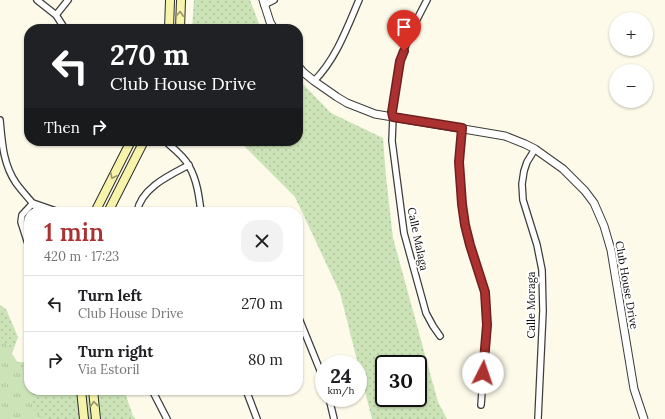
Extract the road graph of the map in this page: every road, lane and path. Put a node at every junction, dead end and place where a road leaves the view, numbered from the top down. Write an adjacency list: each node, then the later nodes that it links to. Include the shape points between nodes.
1 (38, 0): 9 (street)
2 (68, 0): 9 (street)
3 (170, 0): 11 (main road)
4 (181, 0): 12 (main road, one-way to 4)
5 (274, 0): 8 (street)
6 (359, 0): 15 (street, via 338,47)
7 (427, 0): 16 (street, Calle Malaga, via 411,31 400,61)
8 (264, 3): 13 (street)
9 (56, 15): 10 (street)
10 (62, 24)
11 (169, 24)
12 (180, 24)
13 (272, 24)
14 (303, 72): 15 (street, Club House Drive)
15 (314, 81): 16 (street, Club House Drive, via 347,103 375,114)
16 (393, 117): 18 (street, Club House Drive); 35 (street, Calle Malaga, via 392,141 404,233 426,313)
17 (0, 120): 24 (street, via 10,172 23,193)
18 (462, 128): 22 (street, Club House Drive, via 505,136); 41 (street, via 459,162 462,204 470,245 485,292 487,325)
19 (128, 146): 28 (main road, one-way to 28)
20 (141, 146): 29 (main road)
21 (171, 146): 23 (street)
22 (535, 149): 48 (street, Calle Moraga, via 527,162 522,184 523,200 542,270 543,311); 49 (street, Club House Drive, via 563,169 580,186 594,203 603,223 611,250 634,389)
23 (189, 165): 30 (street, via 168,176 145,194); 31 (street, via 195,179)
24 (33, 203): 25 (street); 26 (street); 27 (street)
25 (29, 207)
26 (36, 207)
27 (45, 207)
28 (98, 207)
29 (111, 207)
30 (139, 207)
31 (200, 207)
32 (24, 213): 33 (street, via 21,222)
33 (24, 231)
34 (303, 328): 36 (street)
35 (440, 336)
36 (315, 358)
37 (82, 395): 43 (main road)
38 (94, 395): 44 (main road, one-way to 38)
39 (155, 395): 45 (street)
40 (248, 395): 46 (street)
41 (481, 405)
42 (331, 407): 47 (street)
43 (84, 419)
44 (96, 419)
45 (167, 419)
46 (257, 419)
47 (334, 419)
48 (538, 419)
49 (644, 419)

